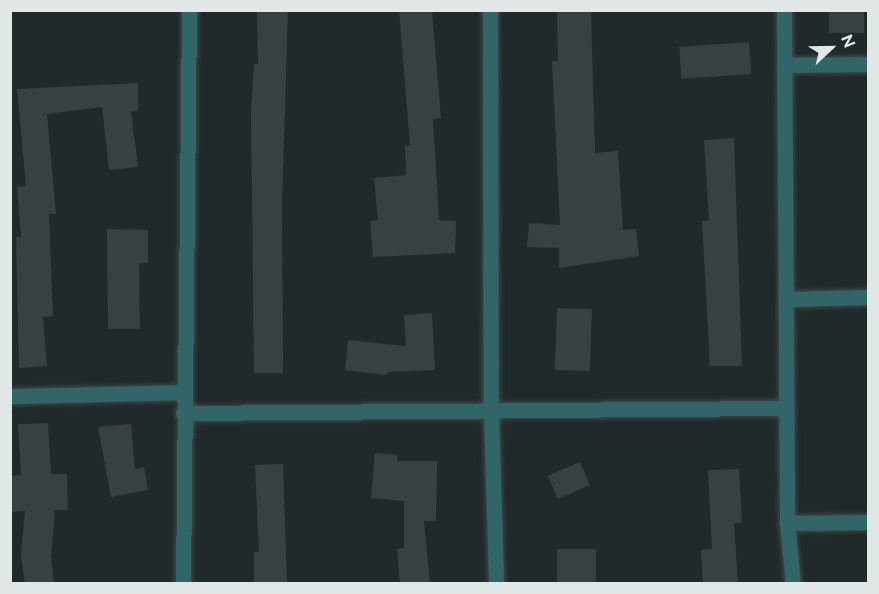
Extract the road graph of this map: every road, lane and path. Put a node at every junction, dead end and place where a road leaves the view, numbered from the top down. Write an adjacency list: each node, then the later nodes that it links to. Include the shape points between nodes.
1 (189, 10): 8 (street)
2 (490, 10): 11 (street)
3 (784, 10): 5 (street)
4 (868, 64): 5 (street)
5 (784, 65): 7 (street)
6 (868, 297): 7 (street)
7 (786, 298): 10 (street)
8 (183, 392): 9 (street); 12 (street)
9 (10, 396)
10 (786, 408): 11 (street); 14 (street)
11 (491, 412): 12 (street); 16 (street)
12 (183, 413): 15 (street)
13 (868, 522): 14 (street)
14 (787, 523): 17 (street)
15 (183, 584)
16 (496, 584)
17 (793, 584)

